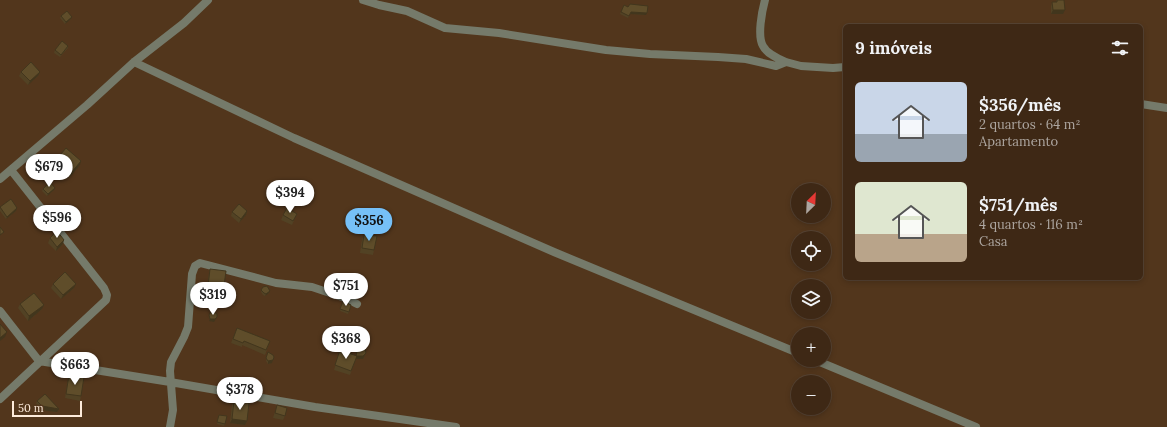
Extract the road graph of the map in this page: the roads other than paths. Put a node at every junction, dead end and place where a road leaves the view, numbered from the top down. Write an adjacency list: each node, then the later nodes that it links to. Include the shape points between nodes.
1 (363, 0): 5 (street, via 407,10 454,29 499,33 606,50 746,59 776,66)
2 (765, 0): 5 (street, via 760,30 763,46)
3 (207, 1): 4 (street, via 184,23)
4 (134, 62): 9 (street); 13 (street, via 294,138 496,227)
5 (786, 62): 6 (street, via 801,66)
6 (843, 67)
7 (1143, 104): 8 (street)
8 (1167, 108)
9 (11, 170): 10 (street); 14 (street, via 107,294 106,300)
10 (0, 179)
11 (357, 304): 16 (street, via 312,287 276,283 200,263 195,266 192,274 188,327 171,362)
12 (0, 311): 14 (street)
13 (791, 350)
14 (39, 361): 16 (street); 17 (street)
15 (831, 367): 20 (street)
16 (170, 382): 18 (street); 19 (street, via 315,407)
17 (0, 399)
18 (170, 427)
19 (456, 427)
20 (976, 427)

